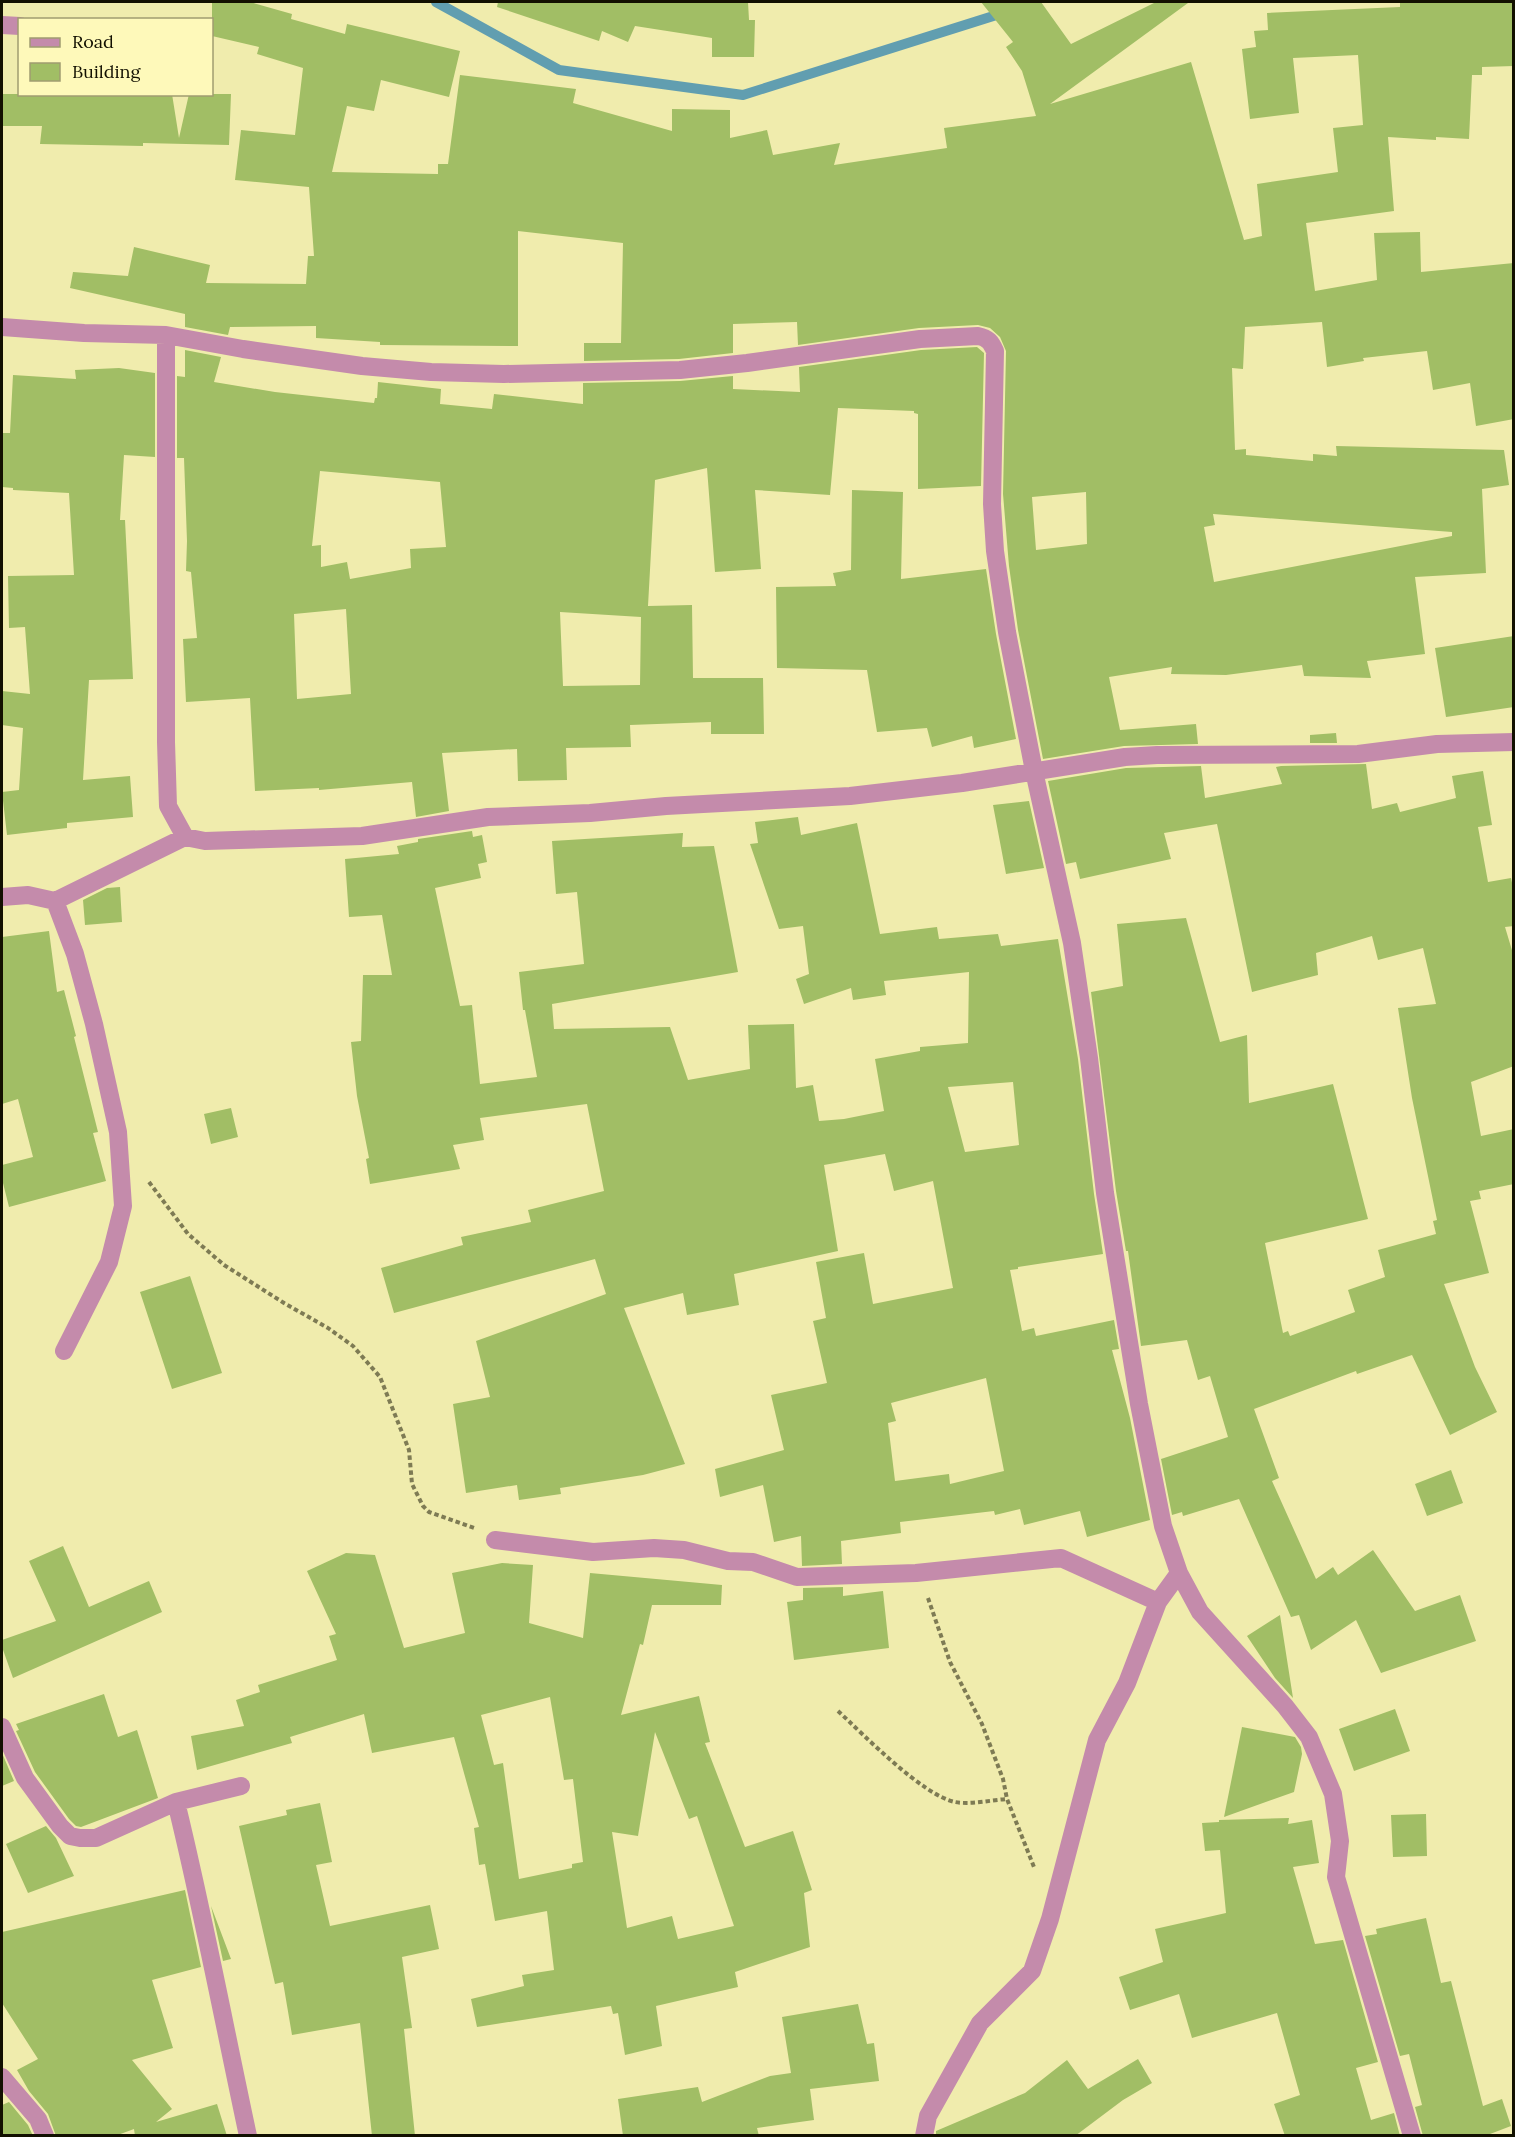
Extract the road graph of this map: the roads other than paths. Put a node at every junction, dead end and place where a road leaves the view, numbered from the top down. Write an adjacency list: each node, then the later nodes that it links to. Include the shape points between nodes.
1 (2, 25): 2 (street)
2 (18, 26)
3 (2, 327): 4 (street)
4 (166, 335): 6 (street, via 362,366 504,374 680,370 920,339 986,338 995,351 995,551 1006,632); 7 (street, via 168,806)
5 (1514, 742): 6 (street, via 1437,744 1358,754 1136,756)
6 (1034, 771): 7 (street, via 850,796 488,817 362,836 205,841); 12 (street, via 1072,943 1138,1404 1163,1526)
7 (185, 837): 9 (street)
8 (2, 897): 9 (street, via 28,895)
9 (55, 901): 10 (street, via 75,954 118,1132 123,1206 109,1262)
10 (64, 1351)
11 (495, 1540): 13 (street, via 593,1552 684,1550 728,1561 753,1562 797,1577 916,1573 1061,1558)
12 (1179, 1573): 13 (street); 21 (street, via 1200,1612 1309,1737 1329,1784 1340,1841 1336,1876)
13 (1158, 1602): 20 (street, via 1127,1683 1097,1740 1050,1919 1032,1971 980,2023 928,2116)
14 (2, 1727): 16 (street, via 25,1778 70,1836 96,1838)
15 (241, 1786): 16 (street)
16 (176, 1802): 19 (street)
17 (2, 2077): 18 (street, via 38,2119)
18 (45, 2136)
19 (248, 2136)
20 (924, 2136)
21 (1412, 2136)

